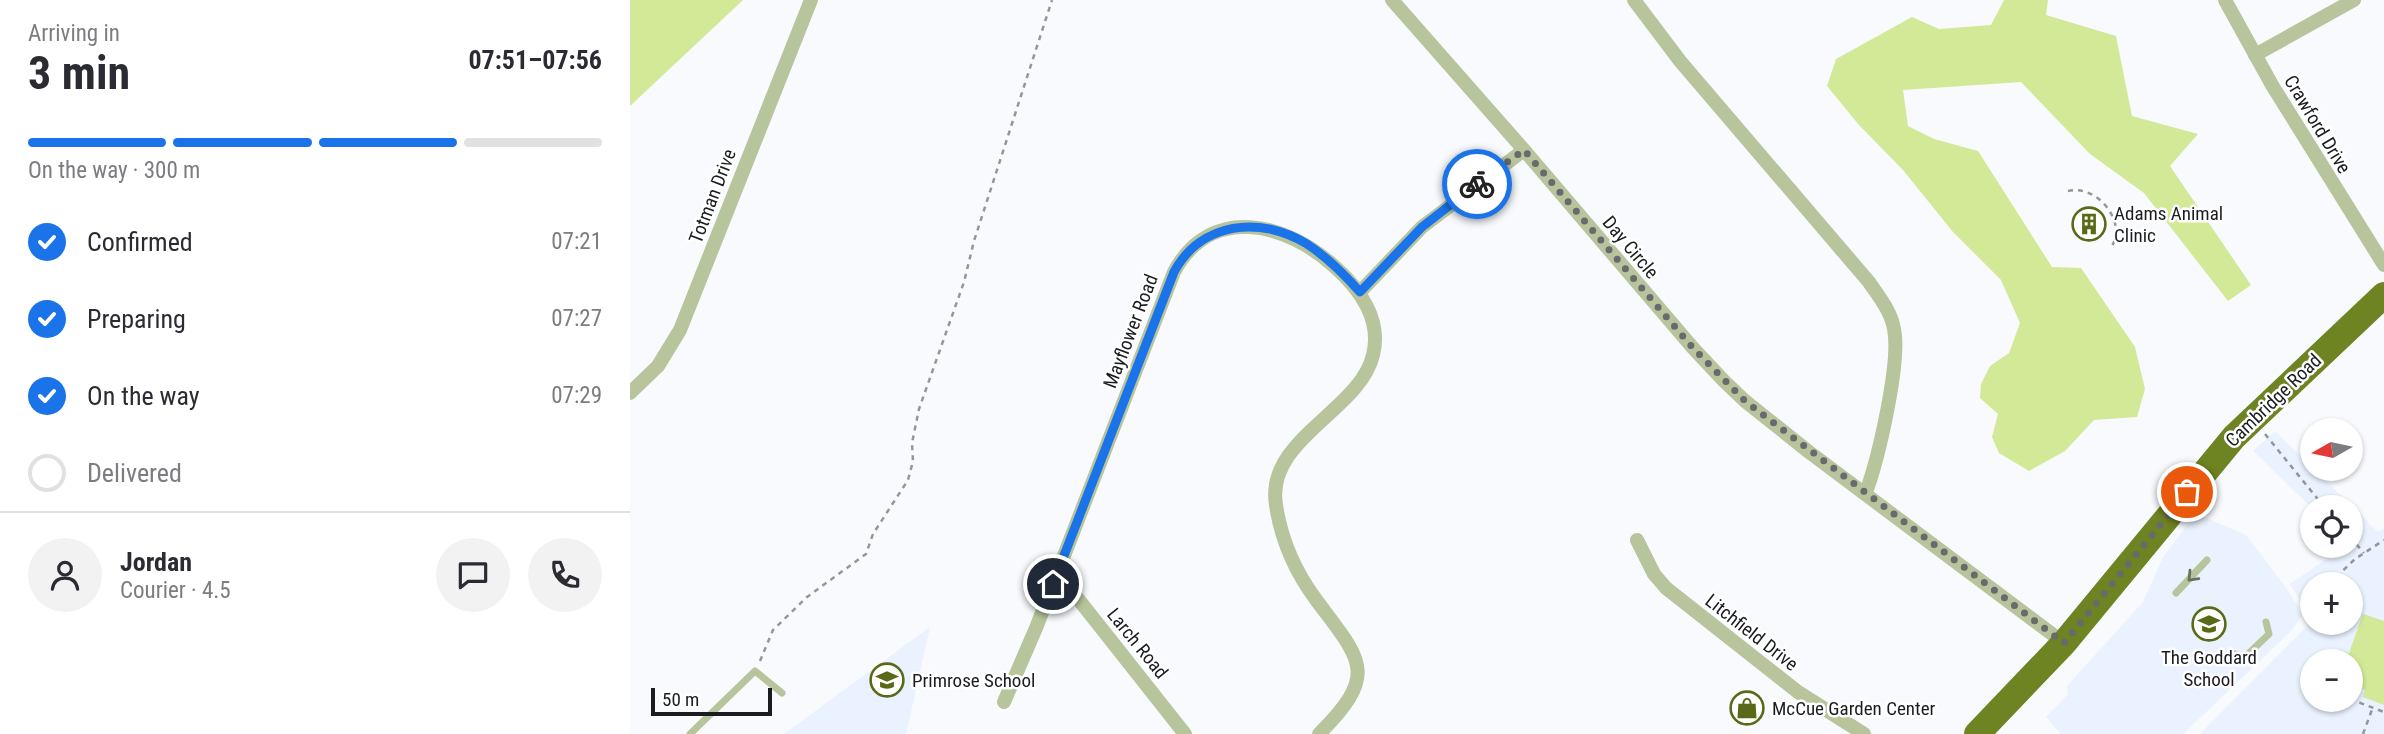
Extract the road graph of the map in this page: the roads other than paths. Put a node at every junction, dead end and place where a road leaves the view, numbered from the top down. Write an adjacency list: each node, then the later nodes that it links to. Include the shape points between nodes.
1 (811, 0): 11 (street, Totman Drive, via 680,330 658,366)
2 (1392, 0): 7 (street, Day Circle)
3 (1634, 0): 12 (street, via 1680,61 1869,282 1890,314 1896,351)
4 (2225, 0): 6 (street, Crawford Drive)
5 (2354, 0): 6 (street)
6 (2255, 55): 8 (street, Crawford Drive)
7 (1524, 150): 9 (street, via 1422,227); 12 (street, Day Circle, via 1724,381)
8 (2384, 265)
9 (1360, 292): 15 (street, Mayflower Road, via 1305,243 1264,229 1223,230 1185,254 1174,272); 24 (street, Mayflower Road, via 1374,332 1370,364 1348,394 1292,451 1275,488 1290,554 1357,661 1352,695)
10 (2384, 295): 18 (highway, Cambridge Road, via 2234,437)
11 (630, 393)
12 (1866, 492): 18 (street, Day Circle)
13 (1637, 540): 25 (street, Litchfield Drive, via 1663,585 1798,692)
14 (2207, 560): 16 (lane, one-way to 16)
15 (1053, 584): 21 (street, Mayflower Road); 23 (street, Larch Road, via 1079,600)
16 (2176, 593)
17 (2266, 622): 19 (lane, via 2269,634 2261,642 2245,657)
18 (2064, 643): 26 (highway, Cambridge Road)
19 (2234, 654)
20 (782, 693): 22 (lane, via 755,671)
21 (1004, 702)
22 (690, 734)
23 (1185, 734)
24 (1319, 734)
25 (1864, 734)
26 (1977, 734)

